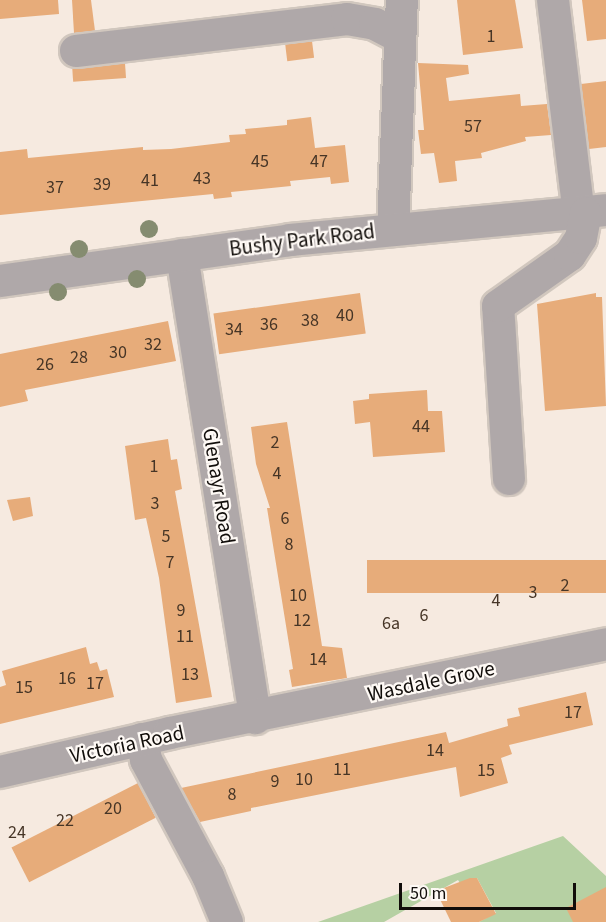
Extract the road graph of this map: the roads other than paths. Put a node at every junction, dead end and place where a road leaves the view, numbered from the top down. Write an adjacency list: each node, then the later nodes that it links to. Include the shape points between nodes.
1 (402, 0): 3 (street)
2 (553, 0): 5 (street)
3 (399, 38): 4 (street, via 375,24 346,19); 6 (street)
4 (76, 51)
5 (590, 212): 6 (street, Bushy Park Road); 9 (street, via 570,255 498,306)
6 (393, 230): 7 (street, Bushy Park Road)
7 (182, 255): 8 (street, Bushy Park Road); 11 (street, Glenayr Road)
8 (0, 281)
9 (508, 479)
10 (606, 644): 11 (street, Wasdale Grove)
11 (255, 718): 12 (street, Victoria Road)
12 (141, 740): 13 (street, Victoria Road); 14 (street, via 146,760 208,876)
13 (0, 772)
14 (227, 922)

